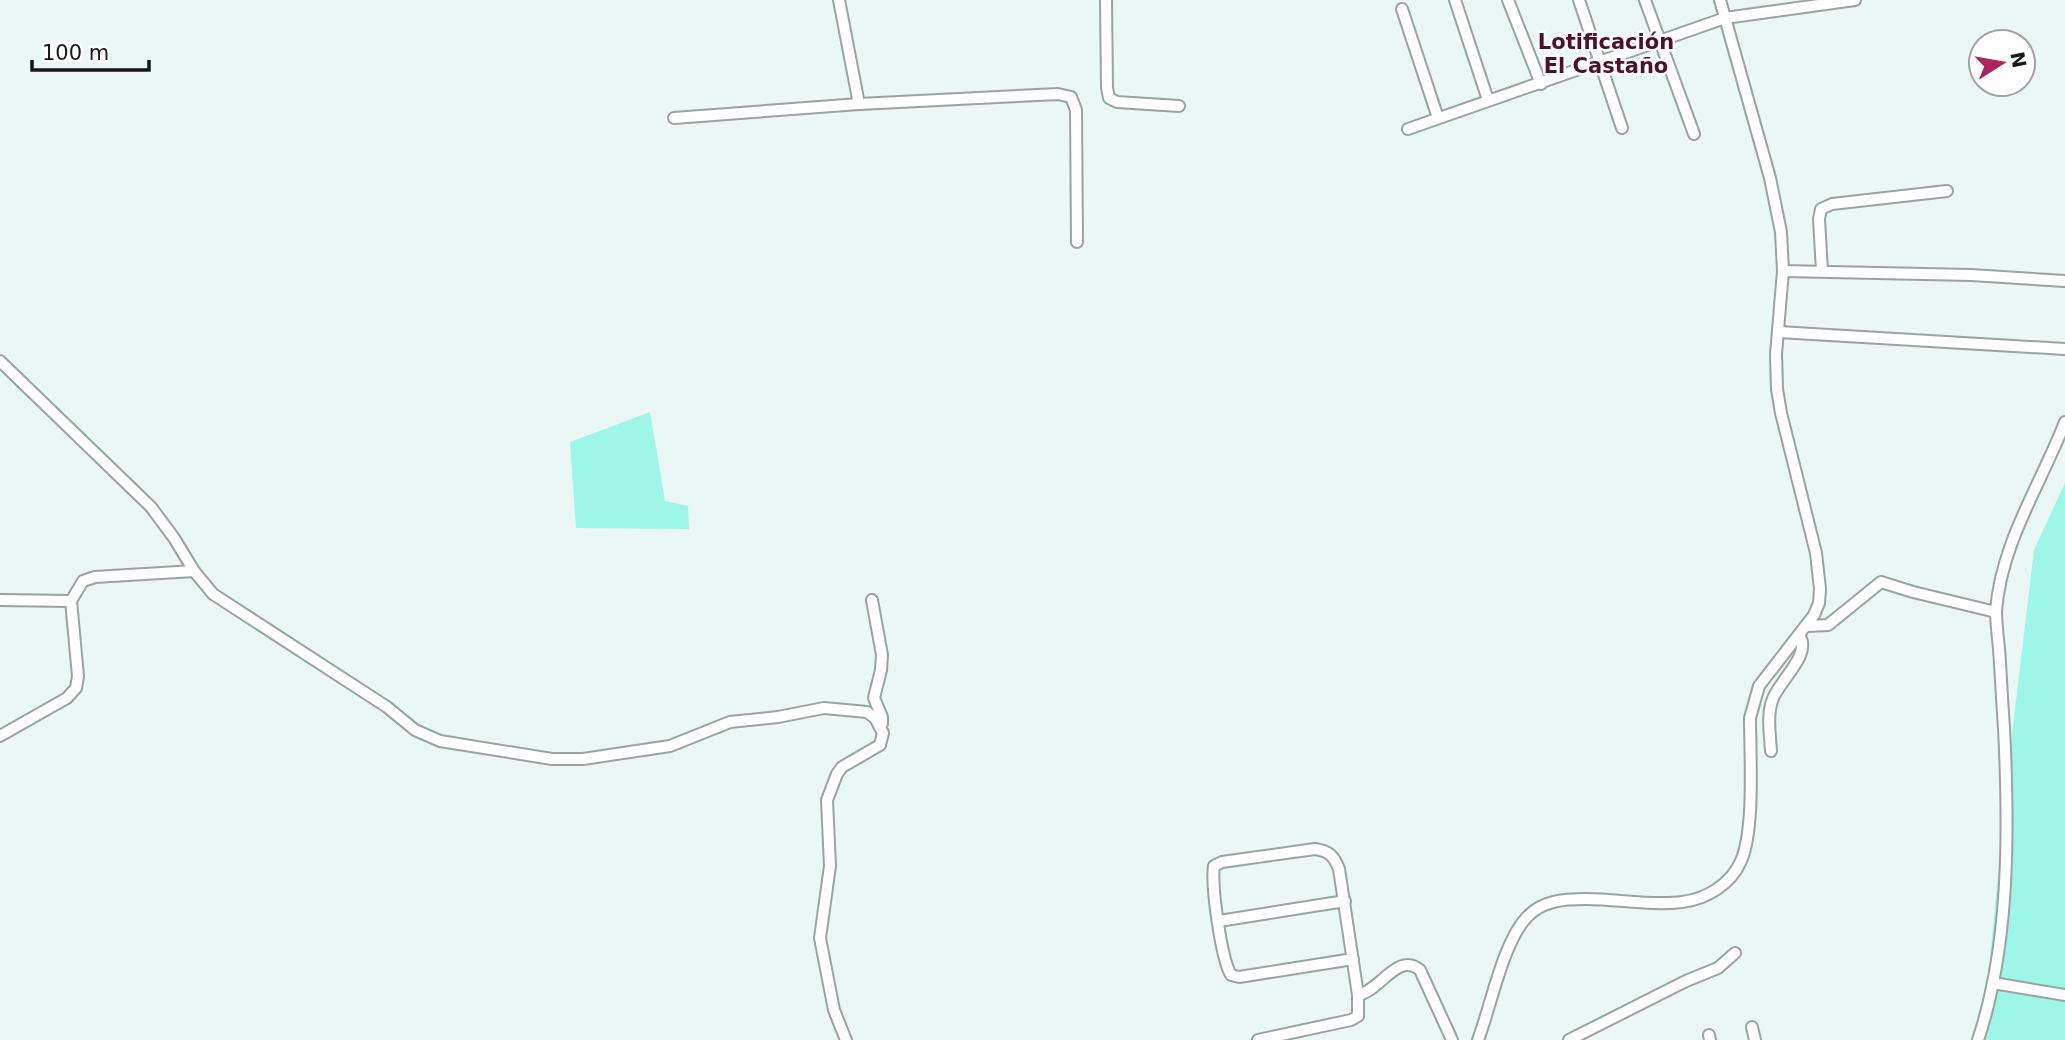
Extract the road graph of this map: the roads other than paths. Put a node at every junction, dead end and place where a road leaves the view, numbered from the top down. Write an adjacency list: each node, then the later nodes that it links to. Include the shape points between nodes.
1 (839, 0): 15 (street)
2 (1106, 0): 16 (street, via 1109,98)
3 (1455, 0): 14 (street)
4 (1508, 0): 13 (street)
5 (1578, 0): 12 (street)
6 (1645, 0): 11 (street)
7 (1720, 0): 10 (street)
8 (1855, 0): 10 (street)
9 (1402, 9): 18 (street)
10 (1725, 18): 11 (street); 24 (street, via 1772,188)
11 (1659, 39): 12 (street); 21 (street)
12 (1600, 63): 13 (street); 19 (street)
13 (1541, 84): 14 (street)
14 (1488, 100): 18 (street)
15 (859, 104): 17 (street); 23 (street, via 1070,97 1076,110)
16 (1179, 106)
17 (674, 118)
18 (1438, 118): 20 (street)
19 (1622, 128)
20 (1408, 129)
21 (1695, 134)
22 (1947, 191): 25 (street, via 1821,209)
23 (1077, 242)
24 (1783, 271): 25 (street); 27 (street)
25 (1822, 271): 26 (street)
26 (2065, 281)
27 (1779, 332): 28 (street); 37 (street, via 1776,369 1781,413 1819,573 1819,603)
28 (2065, 348)
29 (0, 361): 32 (street, via 151,507)
30 (2065, 422): 31 (street)
31 (2062, 436): 36 (street, via 2006,560)
32 (194, 571): 35 (street, via 95,577 83,581); 38 (street, via 227,604 387,707 415,730 440,741 567,760 651,750 730,722 811,709 859,709)
33 (0, 600): 35 (street)
34 (872, 600): 38 (street, via 882,655 874,698)
35 (71, 601): 39 (street, via 76,688 67,698)
36 (1996, 612): 37 (street, via 1881,582 1828,625); 45 (street, via 2006,816)
37 (1803, 630): 40 (street, via 1802,654 1771,703); 52 (street, via 1768,673 1754,700 1749,824 1741,862 1733,874 1713,892 1685,902 1567,899 1540,906 1518,927 1510,944)
38 (881, 726): 49 (street, via 880,745 842,766 827,800 830,866 820,938 834,1010)
39 (0, 736)
40 (1771, 751)
41 (1345, 901): 42 (street); 42 (street, via 1339,869 1326,851 1222,862 1214,866 1212,875); 44 (street)
42 (1219, 921): 44 (street, via 1231,975)
43 (1735, 953): 53 (street, via 1718,968)
44 (1353, 959): 46 (street)
45 (1993, 983): 47 (street); 55 (street)
46 (1359, 995): 50 (street, via 1359,1016 1351,1020); 51 (street, via 1372,990 1397,967 1413,964)
47 (2065, 996)
48 (1752, 1027): 54 (street)
49 (846, 1040)
50 (1258, 1040)
51 (1452, 1040)
52 (1478, 1040)
53 (1569, 1040)
54 (1755, 1040)
55 (1978, 1040)

